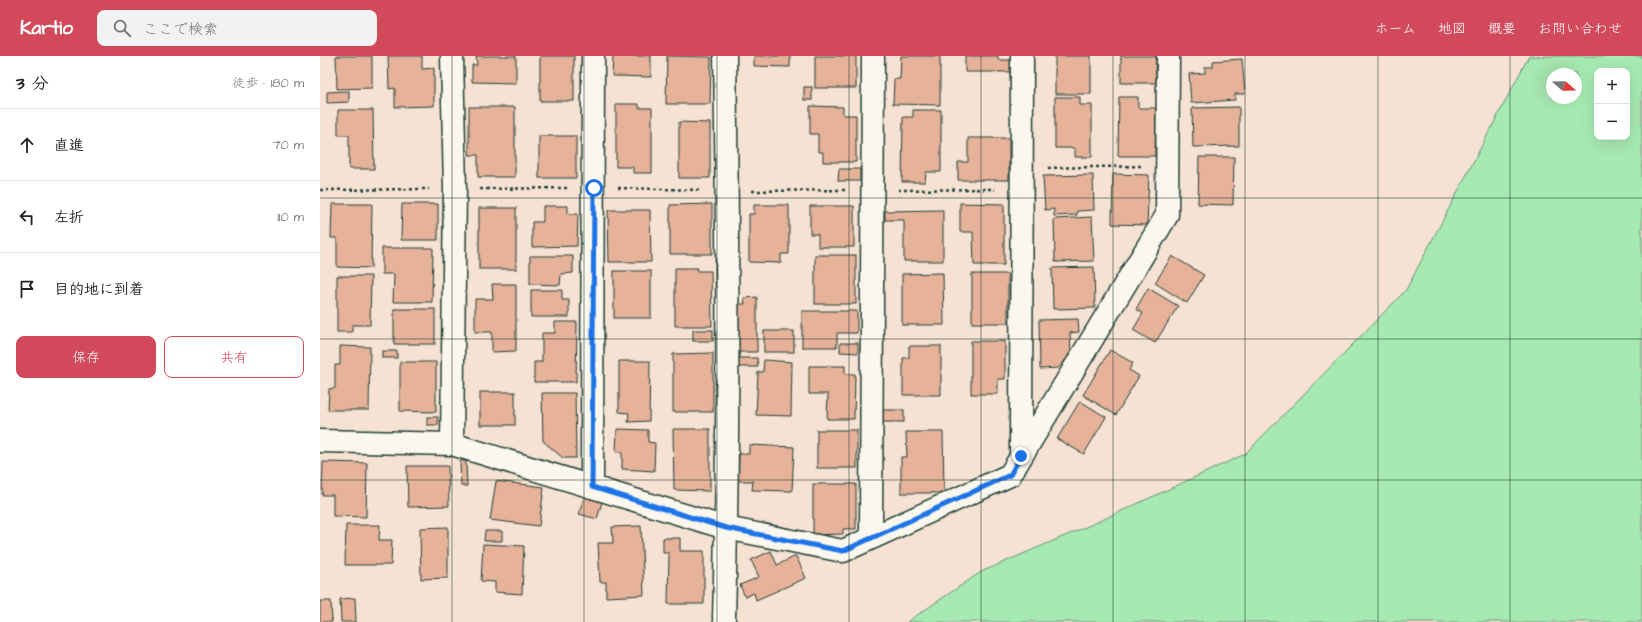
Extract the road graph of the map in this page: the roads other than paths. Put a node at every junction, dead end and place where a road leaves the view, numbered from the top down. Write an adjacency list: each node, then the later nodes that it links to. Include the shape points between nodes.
1 (452, 56): 8 (street, via 455,189)
2 (593, 56): 10 (street)
3 (725, 56): 11 (street)
4 (873, 56): 12 (street)
5 (1022, 56): 9 (street)
6 (1168, 56): 9 (street, via 1167,215)
7 (320, 441): 8 (street)
8 (452, 444): 10 (street)
9 (1021, 456): 12 (street, via 1010,475)
10 (592, 487): 11 (street)
11 (726, 528): 12 (street, via 843,551); 13 (street)
12 (871, 537)
13 (724, 619)

